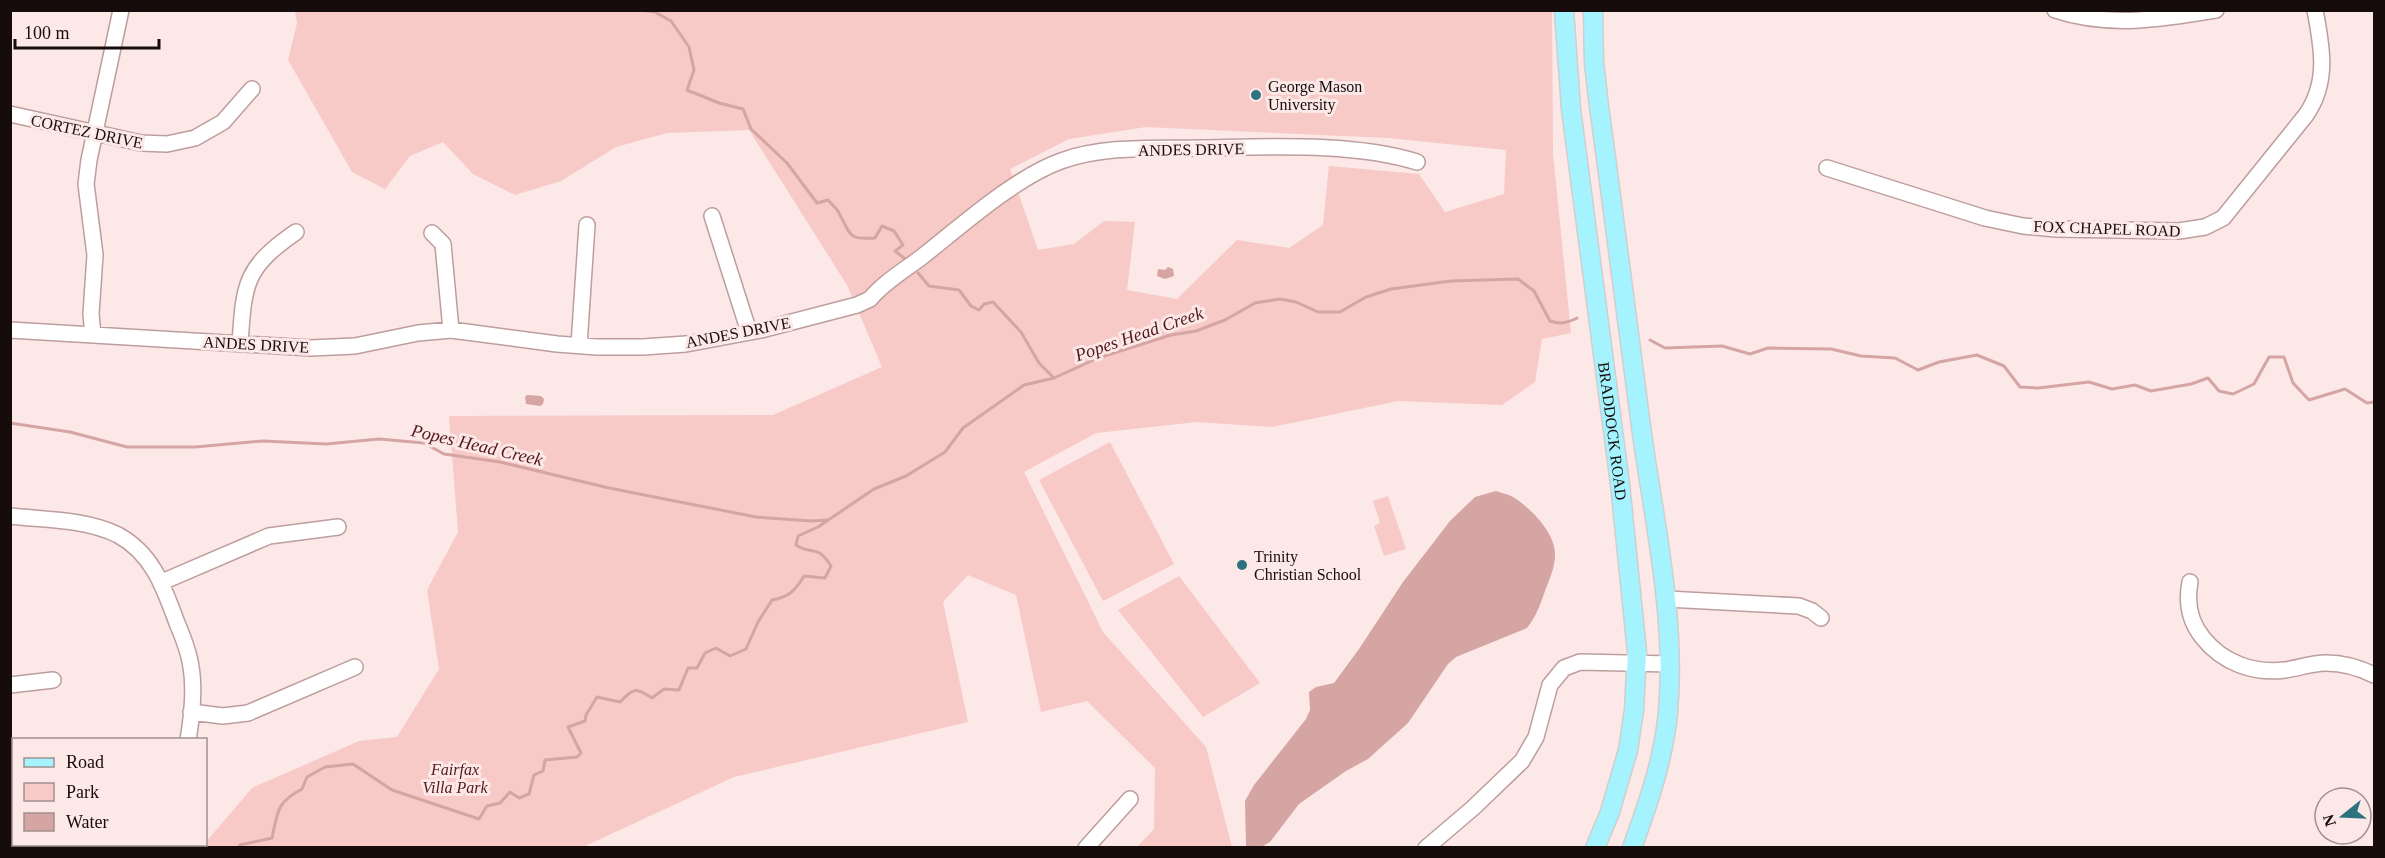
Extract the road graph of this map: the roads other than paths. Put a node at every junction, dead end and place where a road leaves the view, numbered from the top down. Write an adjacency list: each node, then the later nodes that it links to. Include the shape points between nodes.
1 (121, 10): 9 (street)
2 (1564, 10): 28 (main road, BRADDOCK ROAD, via 1571,109 1629,559)
3 (1593, 10): 26 (main road, BRADDOCK ROAD, via 1599,106)
4 (2055, 10): 5 (street, via 2129,21)
5 (2216, 10)
6 (2315, 10): 11 (street, FOX CHAPEL ROAD, via 2323,60 2315,100 2223,219 2205,227 2179,231 2023,226)
7 (252, 89): 9 (street, CORTEZ DRIVE, via 223,122 185,141 148,144)
8 (10, 114): 9 (street, CORTEZ DRIVE)
9 (95, 134): 19 (street, via 86,184 94,255)
10 (1417, 162): 18 (street, ANDES DRIVE, via 1351,150 1124,150 1080,155 1028,177 870,299)
11 (1827, 168)
12 (712, 216): 18 (street)
13 (587, 225): 21 (street)
14 (296, 232): 20 (street, via 266,255 252,272 243,296)
15 (432, 233): 17 (street, via 444,244)
16 (10, 330): 19 (street, ANDES DRIVE)
17 (451, 330): 20 (street, ANDES DRIVE, via 336,348); 21 (street, ANDES DRIVE)
18 (749, 332): 21 (street, ANDES DRIVE, via 643,347)
19 (93, 335): 20 (street, ANDES DRIVE)
20 (240, 344)
21 (579, 345)
22 (10, 516): 24 (street, via 82,524 112,532 136,547)
23 (338, 527): 24 (street, via 269,536)
24 (162, 582): 34 (street, via 190,659)
25 (2190, 582): 31 (street, via 2188,605 2198,630 2207,644 2227,659 2246,668 2268,671 2335,663)
26 (1667, 599): 27 (street, via 1799,606); 29 (main road, BRADDOCK ROAD)
27 (1821, 618)
28 (1636, 662): 29 (street); 38 (street, via 1580,662 1557,674 1550,685 1536,736 1522,761); 39 (main road, BRADDOCK ROAD, via 1628,750)
29 (1671, 664): 40 (main road, BRADDOCK ROAD, via 1664,742)
30 (355, 667): 34 (street, via 248,713 223,716)
31 (2374, 675)
32 (53, 680): 33 (street)
33 (10, 684)
34 (191, 712): 35 (street)
35 (188, 738)
36 (1130, 799): 37 (street)
37 (1086, 848)
38 (1426, 848)
39 (1595, 848)
40 (1632, 848)

